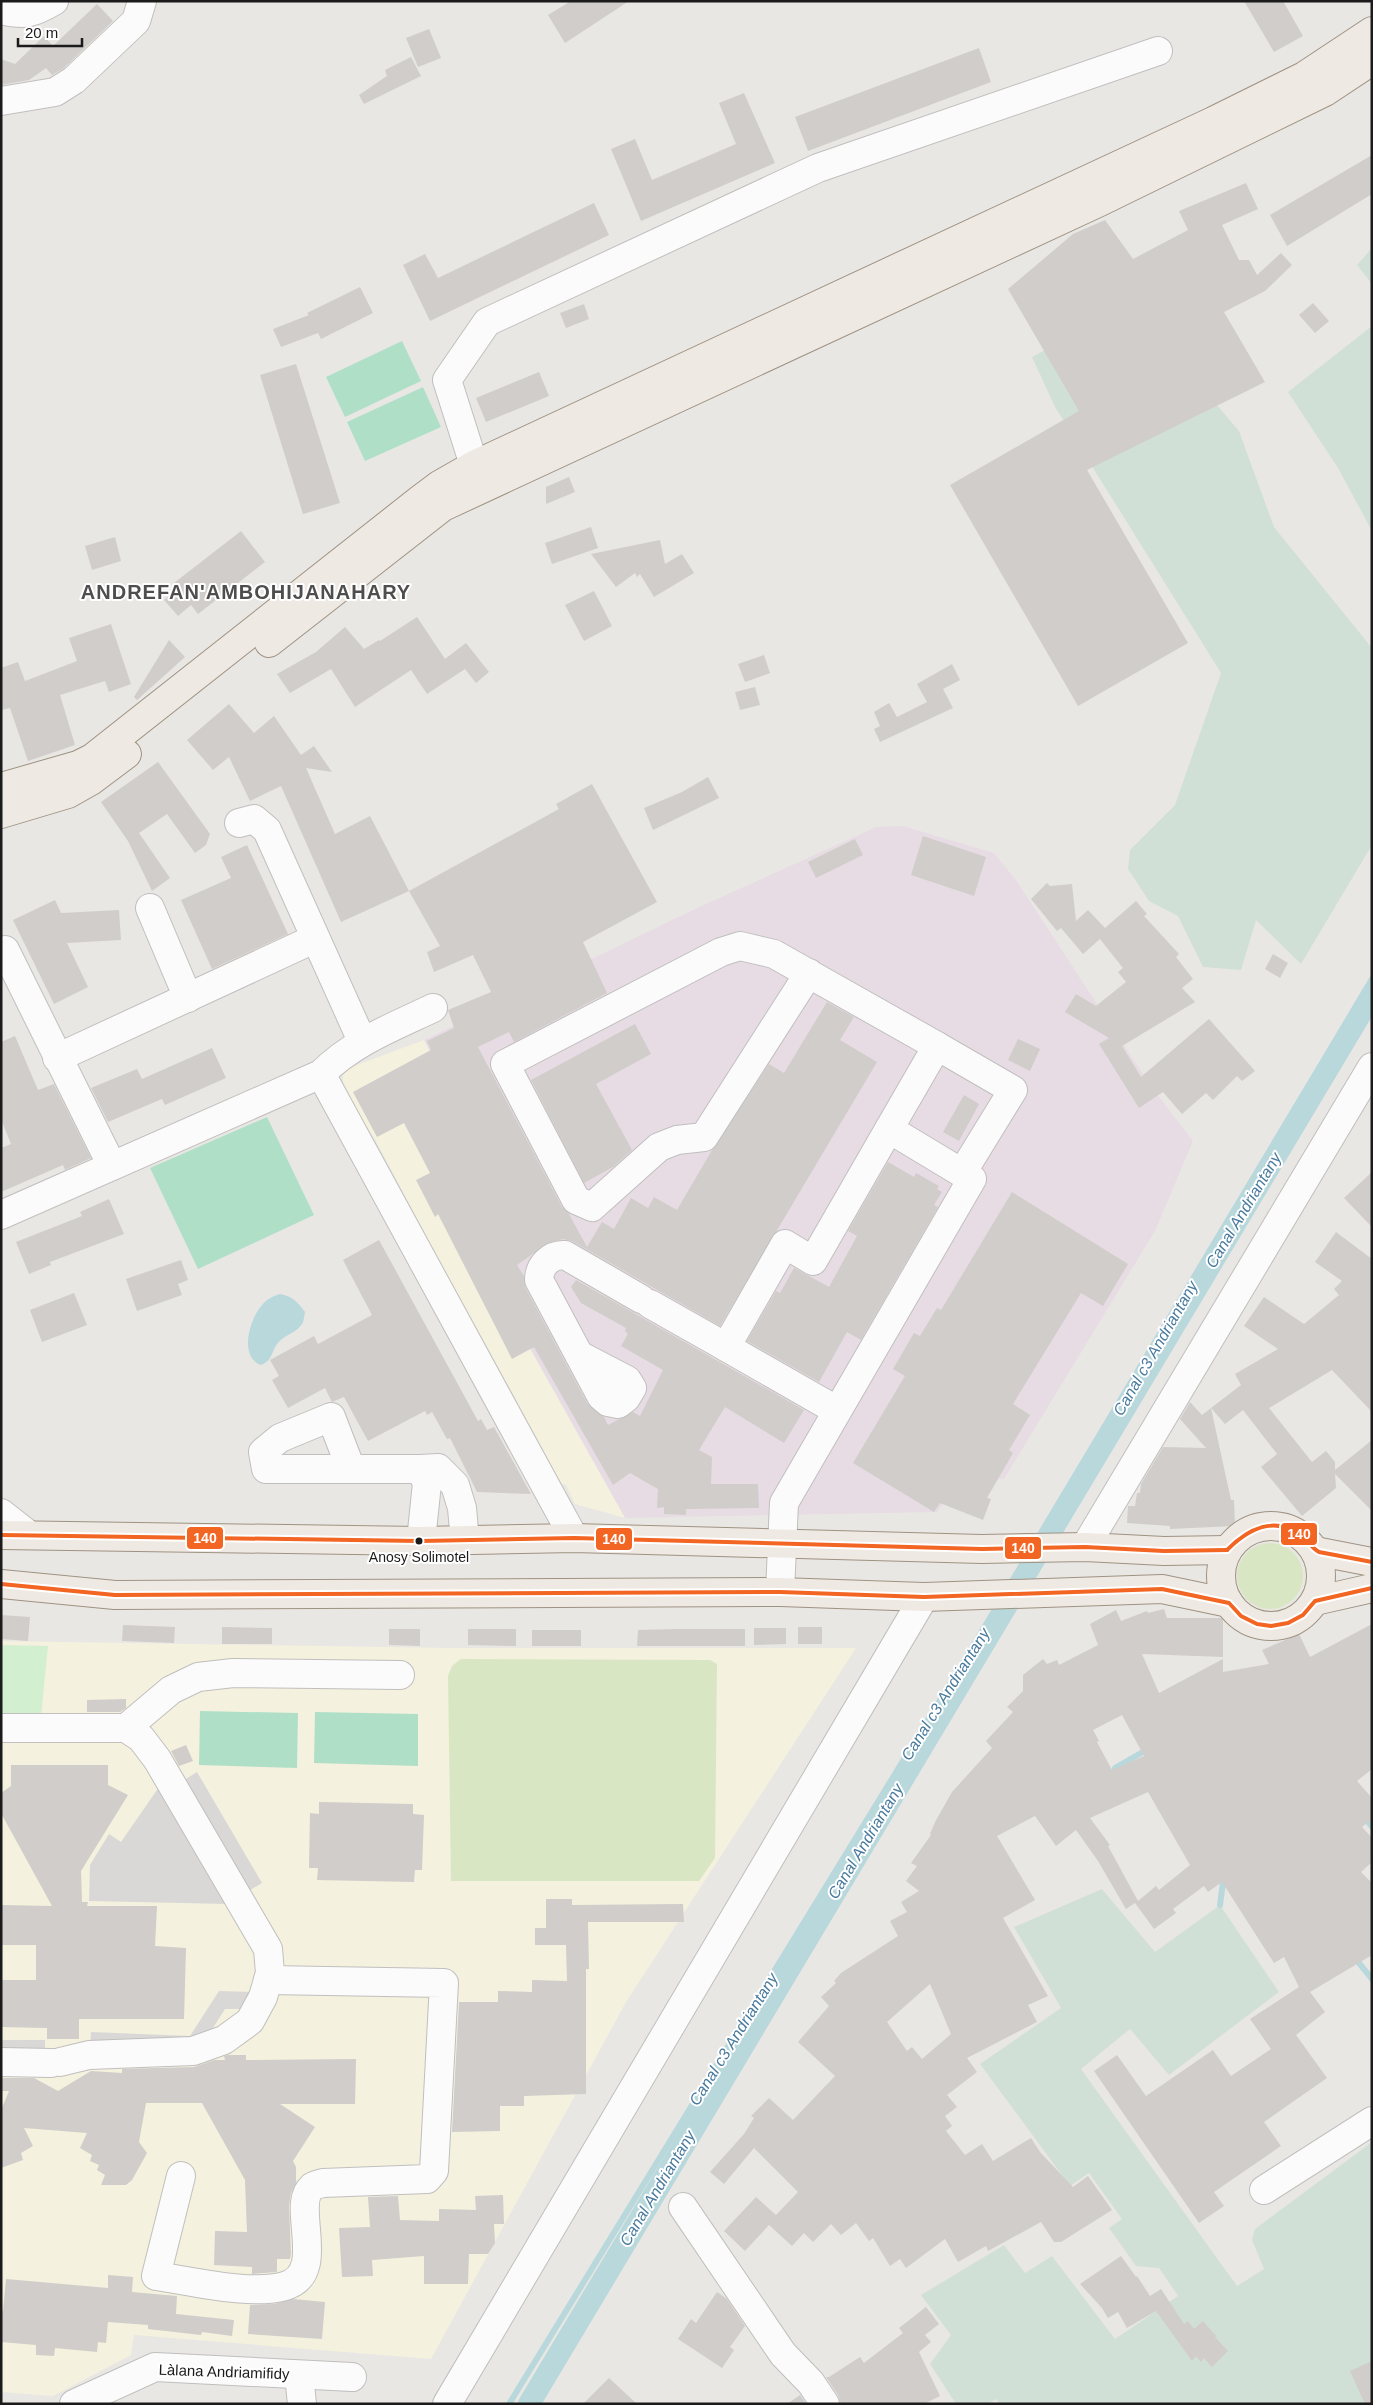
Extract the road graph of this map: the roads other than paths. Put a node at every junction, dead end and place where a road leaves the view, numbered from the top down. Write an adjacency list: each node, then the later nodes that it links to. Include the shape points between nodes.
1 (54, 1): 3 (street, via 34,12 15,14)
2 (142, 1): 7 (street, via 136,21 74,80 55,92)
3 (1, 10)
4 (1372, 31): 8 (main road, via 1304,76 1214,121)
5 (1158, 51): 8 (street, via 818,168 487,322 447,380)
6 (1372, 61): 8 (main road, via 1325,92 1100,202)
7 (1, 101)
8 (485, 469): 9 (main road, via 439,485 418,500 92,758 78,765); 10 (main road, via 443,506 91,781 68,794)
9 (1, 786)
10 (1, 814)
11 (238, 823): 13 (street, via 254,819 267,830)
12 (150, 908): 16 (street)
13 (314, 939): 16 (street); 18 (street)
14 (6, 950): 20 (street)
15 (808, 973): 15 (street, via 774,954 740,946 721,952 505,1064 576,1200 592,1207 659,1147 678,1140 704,1137); 19 (street)
16 (188, 998): 20 (street)
17 (433, 1008): 18 (street)
18 (362, 1041): 22 (street)
19 (937, 1046): 23 (street); 25 (street, via 1013,1090)
20 (57, 1058): 24 (street)
21 (1372, 1067): 39 (street)
22 (321, 1074): 24 (street); 35 (street)
23 (889, 1129): 25 (street); 27 (street, via 813,1261 785,1244)
24 (112, 1166): 26 (street)
25 (962, 1173): 29 (street, via 972,1179)
26 (1, 1216)
27 (726, 1347): 28 (street, via 565,1255 559,1255 543,1264 539,1280); 29 (street)
28 (579, 1355)
29 (836, 1410): 38 (street, via 784,1503)
30 (351, 1469): 31 (street)
31 (420, 1469): 36 (street, via 427,1483); 37 (street, via 438,1468 455,1485 462,1508)
32 (1, 1513): 34 (street)
33 (1, 1535): 34 (main road)
34 (29, 1535): 36 (main road)
35 (574, 1538): 37 (main road); 38 (main road)
36 (422, 1541): 37 (main road)
37 (465, 1541)
38 (783, 1542): 39 (main road, via 982,1549); 45 (street)
39 (1085, 1547): 40 (main road)
40 (1227, 1550): 41 (main road, via 1243,1534 1271,1525 1289,1528 1304,1537); 48 (main road, via 1221,1577)
41 (1315, 1551): 42 (main road); 47 (main road, via 1322,1576)
42 (1372, 1562)
43 (1, 1584): 45 (main road, via 115,1594)
44 (1372, 1588): 47 (main road)
45 (780, 1592): 46 (main road)
46 (924, 1597): 48 (main road, via 1162,1589); 62 (street)
47 (1315, 1600): 48 (main road, via 1296,1619 1270,1626 1241,1616)
48 (1229, 1603)
49 (400, 1675): 51 (street, via 233,1673 198,1677 172,1690)
50 (1, 1728): 51 (street)
51 (126, 1728): 52 (street, via 141,1738 157,1759 268,1950)
52 (268, 1980): 53 (street, via 250,2021 224,2040 193,2052 89,2054 56,2062); 55 (street, via 444,1983 434,2171 427,2179 323,2183 312,2188 305,2198 307,2256 303,2273 286,2286 254,2290 156,2276)
53 (1, 2062)
54 (1372, 2121): 56 (street)
55 (181, 2176)
56 (1264, 2190)
57 (683, 2206): 63 (street, via 784,2354)
58 (299, 2374): 59 (street, Làlana Andriamifidy); 60 (street, Làlana Andriamifidy, via 155,2367); 61 (street)
59 (352, 2377)
60 (74, 2404)
61 (302, 2404)
62 (447, 2404)
63 (825, 2404)

